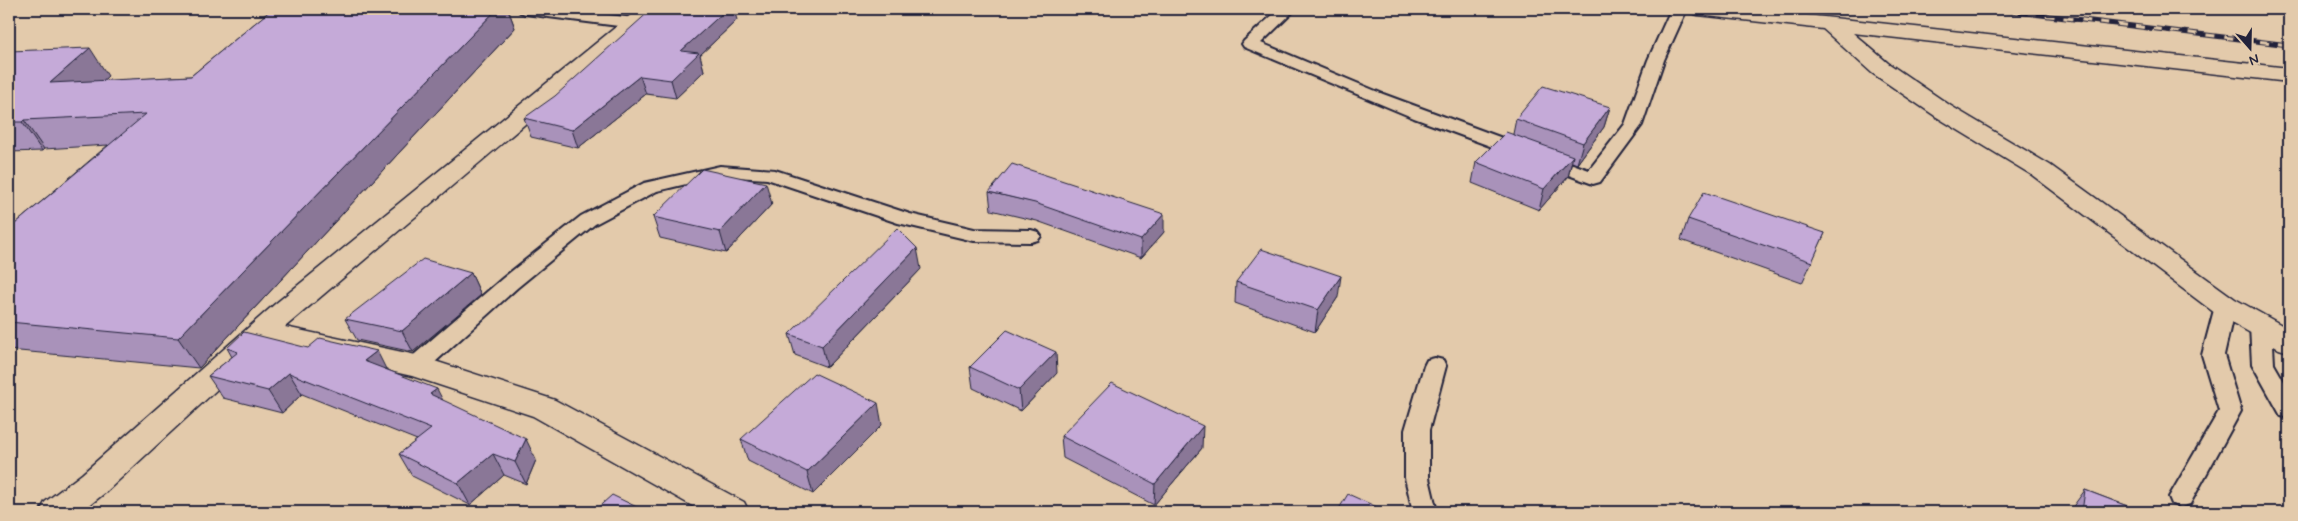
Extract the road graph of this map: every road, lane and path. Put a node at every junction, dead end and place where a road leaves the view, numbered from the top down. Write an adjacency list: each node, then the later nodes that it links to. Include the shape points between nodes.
1 (525, 9): 5 (lane)
2 (1288, 9): 3 (lane, via 1250,44 1296,66 1593,178 1633,125)
3 (1678, 9)
4 (1698, 9): 6 (street)
5 (643, 16): 11 (street)
6 (1831, 24): 7 (street); 9 (street, via 1880,68 1943,111 2041,170)
7 (2289, 75)
8 (1031, 236): 13 (lane, via 974,235 906,219 769,174 720,172 652,187 588,220)
9 (2225, 306): 10 (street); 16 (lane, via 2213,355 2230,411)
10 (2261, 326): 12 (street); 15 (lane, via 2263,364)
11 (262, 332): 13 (street); 17 (street, via 94,483)
12 (2289, 342)
13 (416, 366): 18 (street, via 544,408)
14 (1435, 366): 19 (lane, via 1416,430 1417,478)
15 (2289, 410)
16 (2182, 497)
17 (57, 512)
18 (732, 512)
19 (1425, 512)

